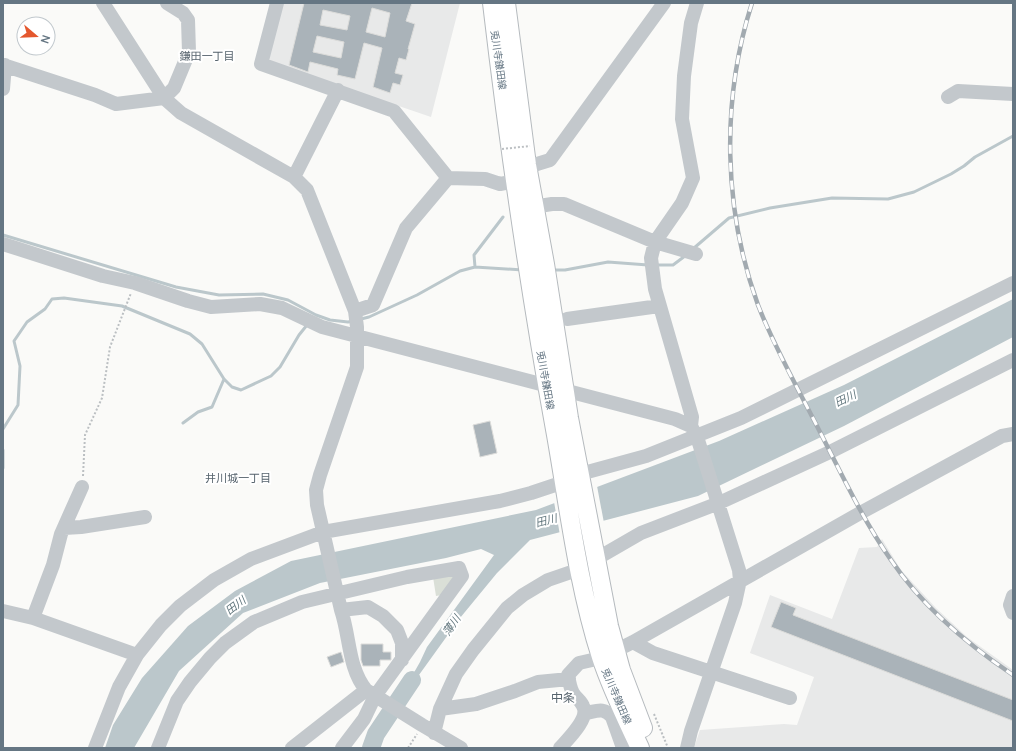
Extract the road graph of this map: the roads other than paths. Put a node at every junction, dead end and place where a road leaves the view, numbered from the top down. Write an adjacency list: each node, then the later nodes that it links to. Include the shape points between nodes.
1 (103, 3): 13 (street)
2 (167, 3): 13 (street, via 183,13 188,20 189,52 174,88)
3 (277, 3): 10 (street, via 261,64)
4 (492, 3): 14 (main road, 兎川寺鎌田線)
5 (506, 3): 14 (main road, 兎川寺鎌田線)
6 (664, 3): 14 (street, via 550,160)
7 (697, 3): 18 (street, via 691,23 684,76 682,119 693,178 682,203)
8 (4, 65): 9 (street); 13 (street, via 116,104)
9 (3, 89)
10 (338, 90): 15 (street); 16 (street, via 394,110)
11 (1013, 94): 12 (street, via 958,91)
12 (948, 97)
13 (164, 98): 15 (street, via 180,113)
14 (519, 171): 16 (street, via 500,184 485,179); 17 (main road, 兎川寺鎌田線)
15 (294, 177): 24 (street, via 307,190)
16 (448, 178): 24 (street, via 406,228 373,304)
17 (527, 208): 18 (street, via 564,204); 26 (main road, 兎川寺鎌田線)
18 (655, 242): 20 (street); 22 (street, via 651,264)
19 (3, 244): 24 (street, via 211,307 260,304 282,308 322,327)
20 (696, 254)
21 (1013, 283): 27 (street, via 741,418)
22 (660, 306): 23 (street); 27 (street)
23 (567, 319)
24 (356, 323): 26 (street); 34 (street, via 356,367 316,490)
25 (1013, 360): 31 (street, via 830,452)
26 (555, 388): 27 (street, via 675,419); 29 (main road, 兎川寺鎌田線)
27 (695, 434): 29 (street, via 646,456); 31 (street)
28 (1013, 434): 37 (street, via 1002,436)
29 (572, 481): 34 (street, via 500,501); 35 (main road, 兎川寺鎌田線); 36 (main road, 兎川寺鎌田線)
30 (82, 487): 33 (street)
31 (718, 501): 35 (street, via 641,533); 37 (street)
32 (145, 517): 33 (street)
33 (64, 528): 43 (street)
34 (324, 535): 38 (street); 46 (street, via 251,559 214,580 180,606)
35 (596, 556): 45 (main road, 兎川寺鎌田線, via 604,603)
36 (579, 565): 45 (main road, 兎川寺鎌田線, via 592,628); 52 (street, via 548,580 507,608 456,674)
37 (740, 580): 44 (street); 48 (street, via 735,603)
38 (338, 591): 40 (street); 47 (street, via 459,568 462,576 458,583); 56 (street, via 302,602 254,622 225,643 190,682 178,701)
39 (1013, 596): 42 (street, via 1010,605)
40 (341, 610): 47 (street, via 368,607 383,616 397,630 402,642); 50 (street, via 359,682)
41 (3, 611): 43 (street)
42 (1013, 613)
43 (33, 618): 46 (street)
44 (633, 642): 45 (street); 48 (street, via 653,653)
45 (608, 654): 49 (street, via 579,663 568,675); 62 (main road, 兎川寺鎌田線, via 616,698); 63 (main road, 兎川寺鎌田線, via 621,670)
46 (137, 655): 55 (street, via 119,687)
47 (402, 660): 50 (street)
48 (711, 672): 51 (street); 64 (street)
49 (569, 679): 52 (street, via 538,682 476,704); 53 (street, via 573,693 584,706)
50 (373, 695): 54 (street); 57 (street); 58 (street, via 364,719)
51 (790, 698)
52 (440, 709): 54 (street)
53 (586, 713): 60 (street); 61 (street, via 603,710 608,712 612,716)
54 (440, 740): 59 (street)
55 (95, 748)
56 (158, 748)
57 (292, 748)
58 (342, 748)
59 (461, 748)
60 (560, 748)
61 (623, 748)
62 (640, 748)
63 (652, 748)
64 (687, 748)

